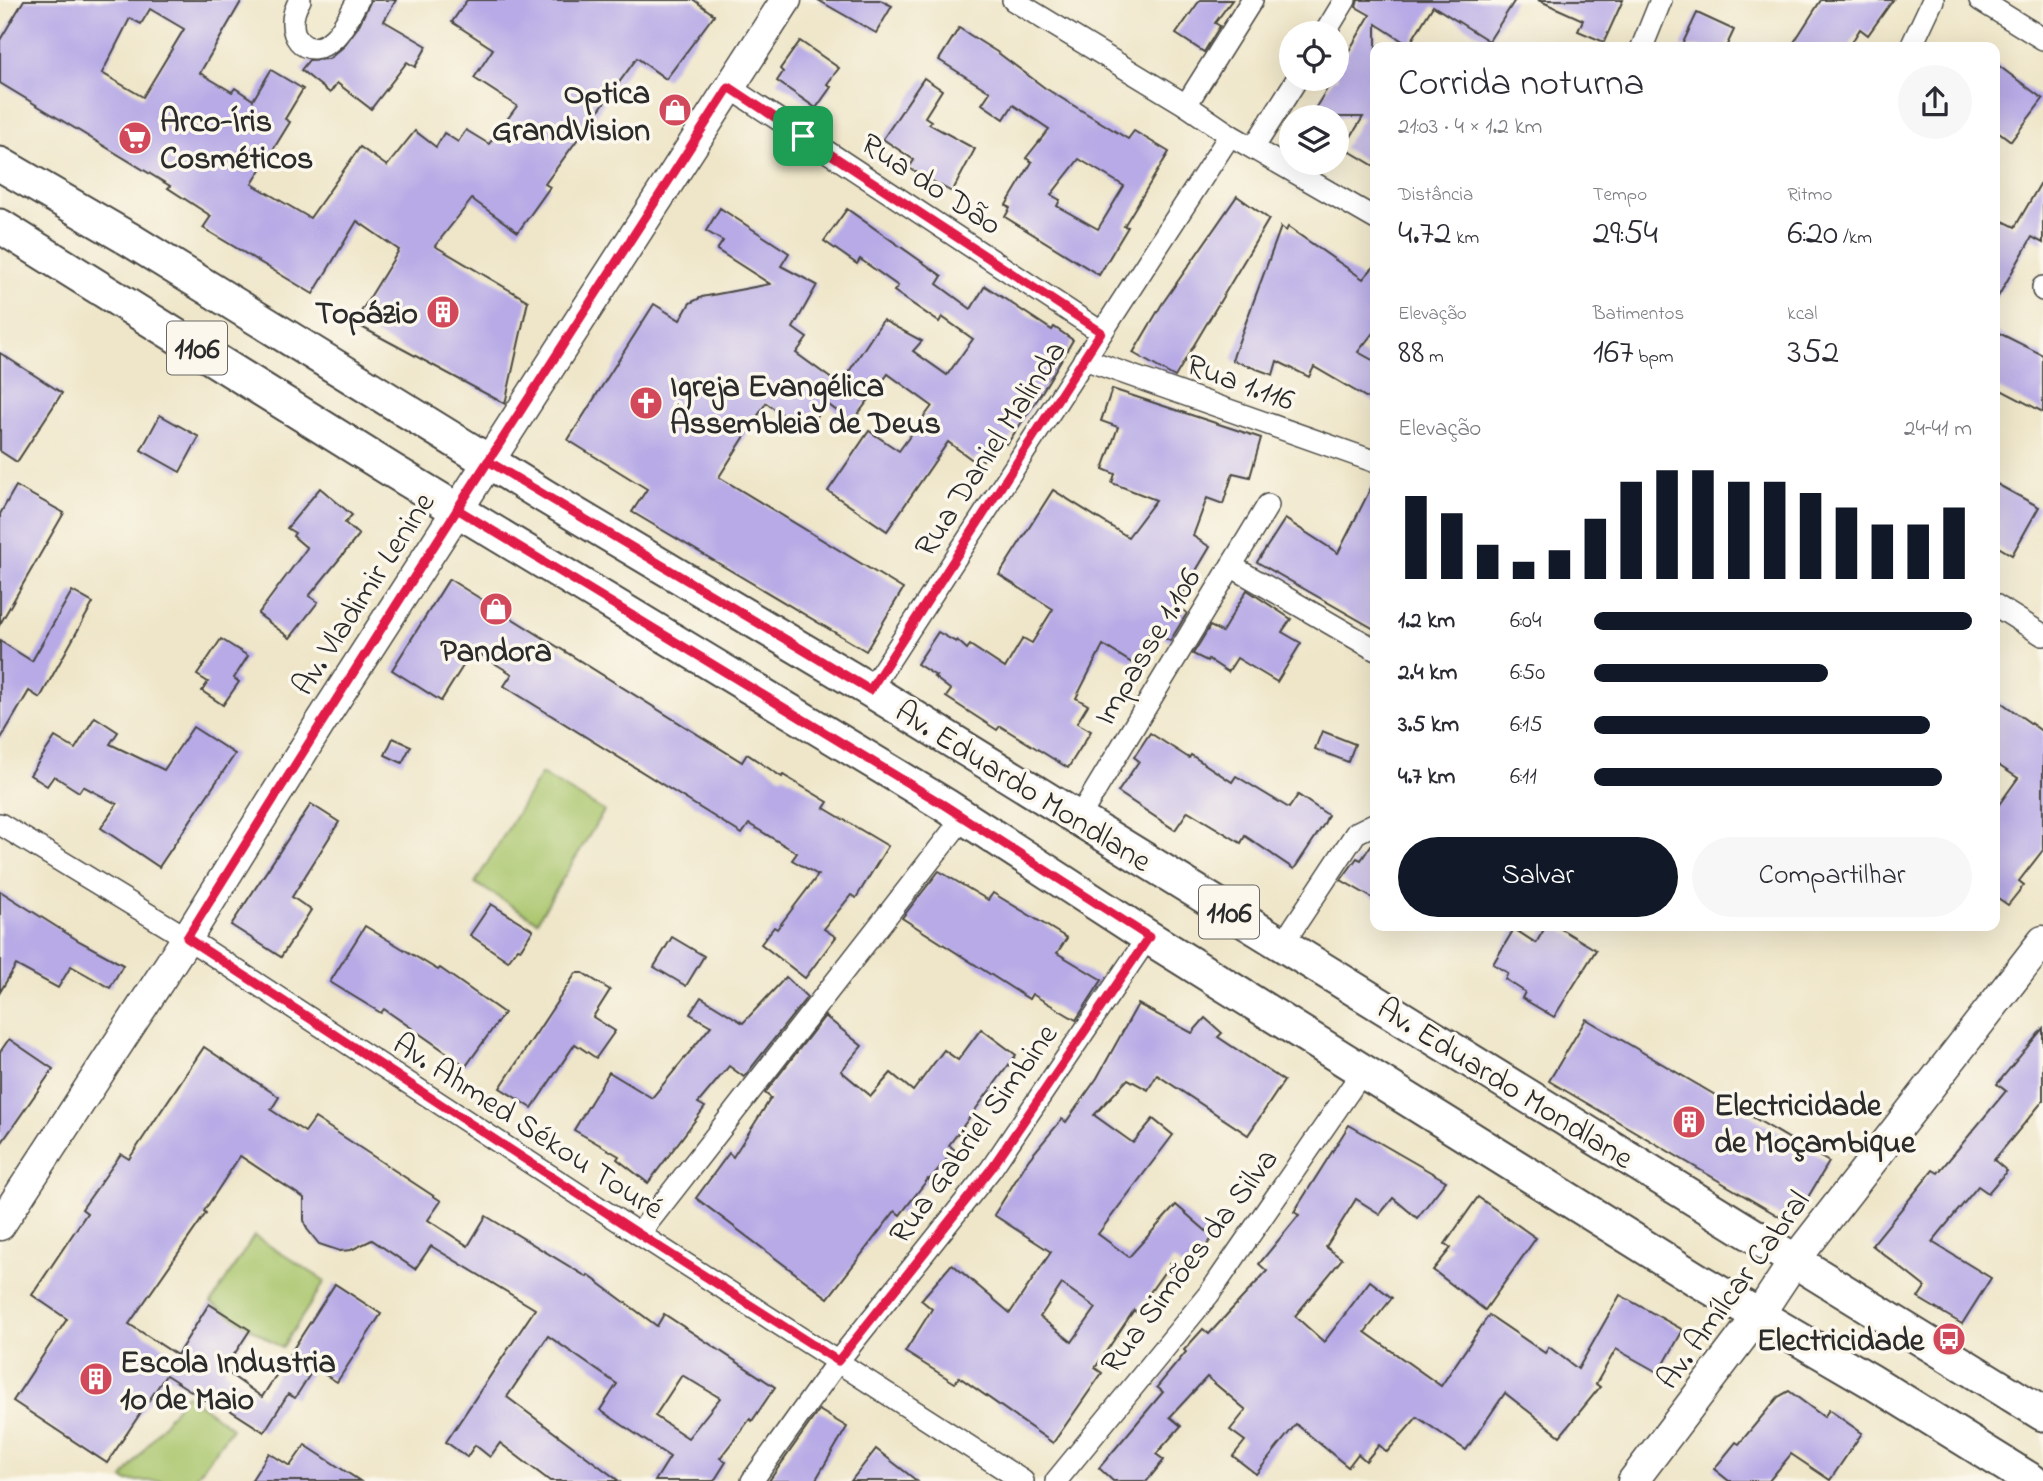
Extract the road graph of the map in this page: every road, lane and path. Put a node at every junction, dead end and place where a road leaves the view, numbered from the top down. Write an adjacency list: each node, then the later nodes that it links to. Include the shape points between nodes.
1 (300, 0): 2 (street, via 292,31 297,41 308,47 334,39)
2 (358, 0)
3 (786, 0): 14 (main road, Av. Vladimir Lenine)
4 (1013, 0): 16 (street)
5 (1252, 0): 16 (street)
6 (1345, 0): 10 (street)
7 (1661, 0): 12 (street)
8 (1933, 0): 13 (street)
9 (1980, 0): 11 (street)
10 (1332, 21)
11 (2043, 39)
12 (1644, 42)
13 (1913, 42)
14 (729, 87): 22 (street, Rua do Dão); 25 (main road, Av. Vladimir Lenine)
15 (1289, 91): 18 (street)
16 (1186, 105): 17 (street)
17 (1230, 135): 18 (street); 22 (street, Rua Daniel Malinda)
18 (1254, 147): 20 (street)
19 (0, 164): 25 (main road, Av. Eduardo Mondlane)
20 (1370, 215)
21 (0, 226): 27 (main road, Av. Eduardo Mondlane / 1106)
22 (1101, 332): 23 (street, Rua Daniel Malinda)
23 (1084, 359): 24 (street, Rua 1.116); 32 (street, Rua Daniel Malinda)
24 (1370, 460)
25 (488, 461): 27 (main road, Av. Vladimir Lenine); 32 (main road, Av. Eduardo Mondlane / 1106)
26 (1268, 505): 28 (street, Impasse 1.106)
27 (457, 509): 33 (main road, Av. Eduardo Mondlane / 1106); 38 (main road, Av. Vladimir Lenine)
28 (1231, 566): 31 (street); 34 (street, Impasse 1.106)
29 (2000, 609): 30 (street)
30 (2043, 635)
31 (1370, 647)
32 (870, 690): 34 (main road, Av. Eduardo Mondlane / 1106)
33 (963, 818): 37 (main road, Av. Eduardo Mondlane / 1106); 43 (street)
34 (1078, 819): 40 (main road, Av. Eduardo Mondlane / 1106)
35 (0, 824): 38 (street, Av. Ahmed Sékou Touré)
36 (1370, 826): 40 (street, via 1356,833)
37 (1149, 937): 41 (main road, Av. Eduardo Mondlane / 1106); 46 (street, Rua Gabriel Simbine, via 991,1169)
38 (187, 938): 42 (main road, Av. Vladimir Lenine); 43 (street, Av. Ahmed Sékou Touré)
39 (2043, 941): 44 (main road, Av. Amílcar Cabral)
40 (1282, 945): 44 (main road, Av. Eduardo Mondlane / 1106)
41 (1363, 1071): 45 (main road, Av. Eduardo Mondlane / 1106); 50 (street, Rua Simões da Silva, via 1209,1294)
42 (0, 1225)
43 (639, 1234): 46 (street, Av. Ahmed Sékou Touré)
44 (1795, 1260): 45 (main road, Av. Amílcar Cabral); 47 (main road, Av. Eduardo Mondlane / 1106)
45 (1758, 1316): 51 (main road, Av. Amílcar Cabral); 52 (main road, Av. Eduardo Mondlane / 1106)
46 (838, 1361): 48 (street, Rua Gabriel Simbine); 49 (street, Av. Ahmed Sékou Touré)
47 (2043, 1414)
48 (752, 1481)
49 (1023, 1481)
50 (1056, 1481)
51 (1633, 1481)
52 (2032, 1481)

